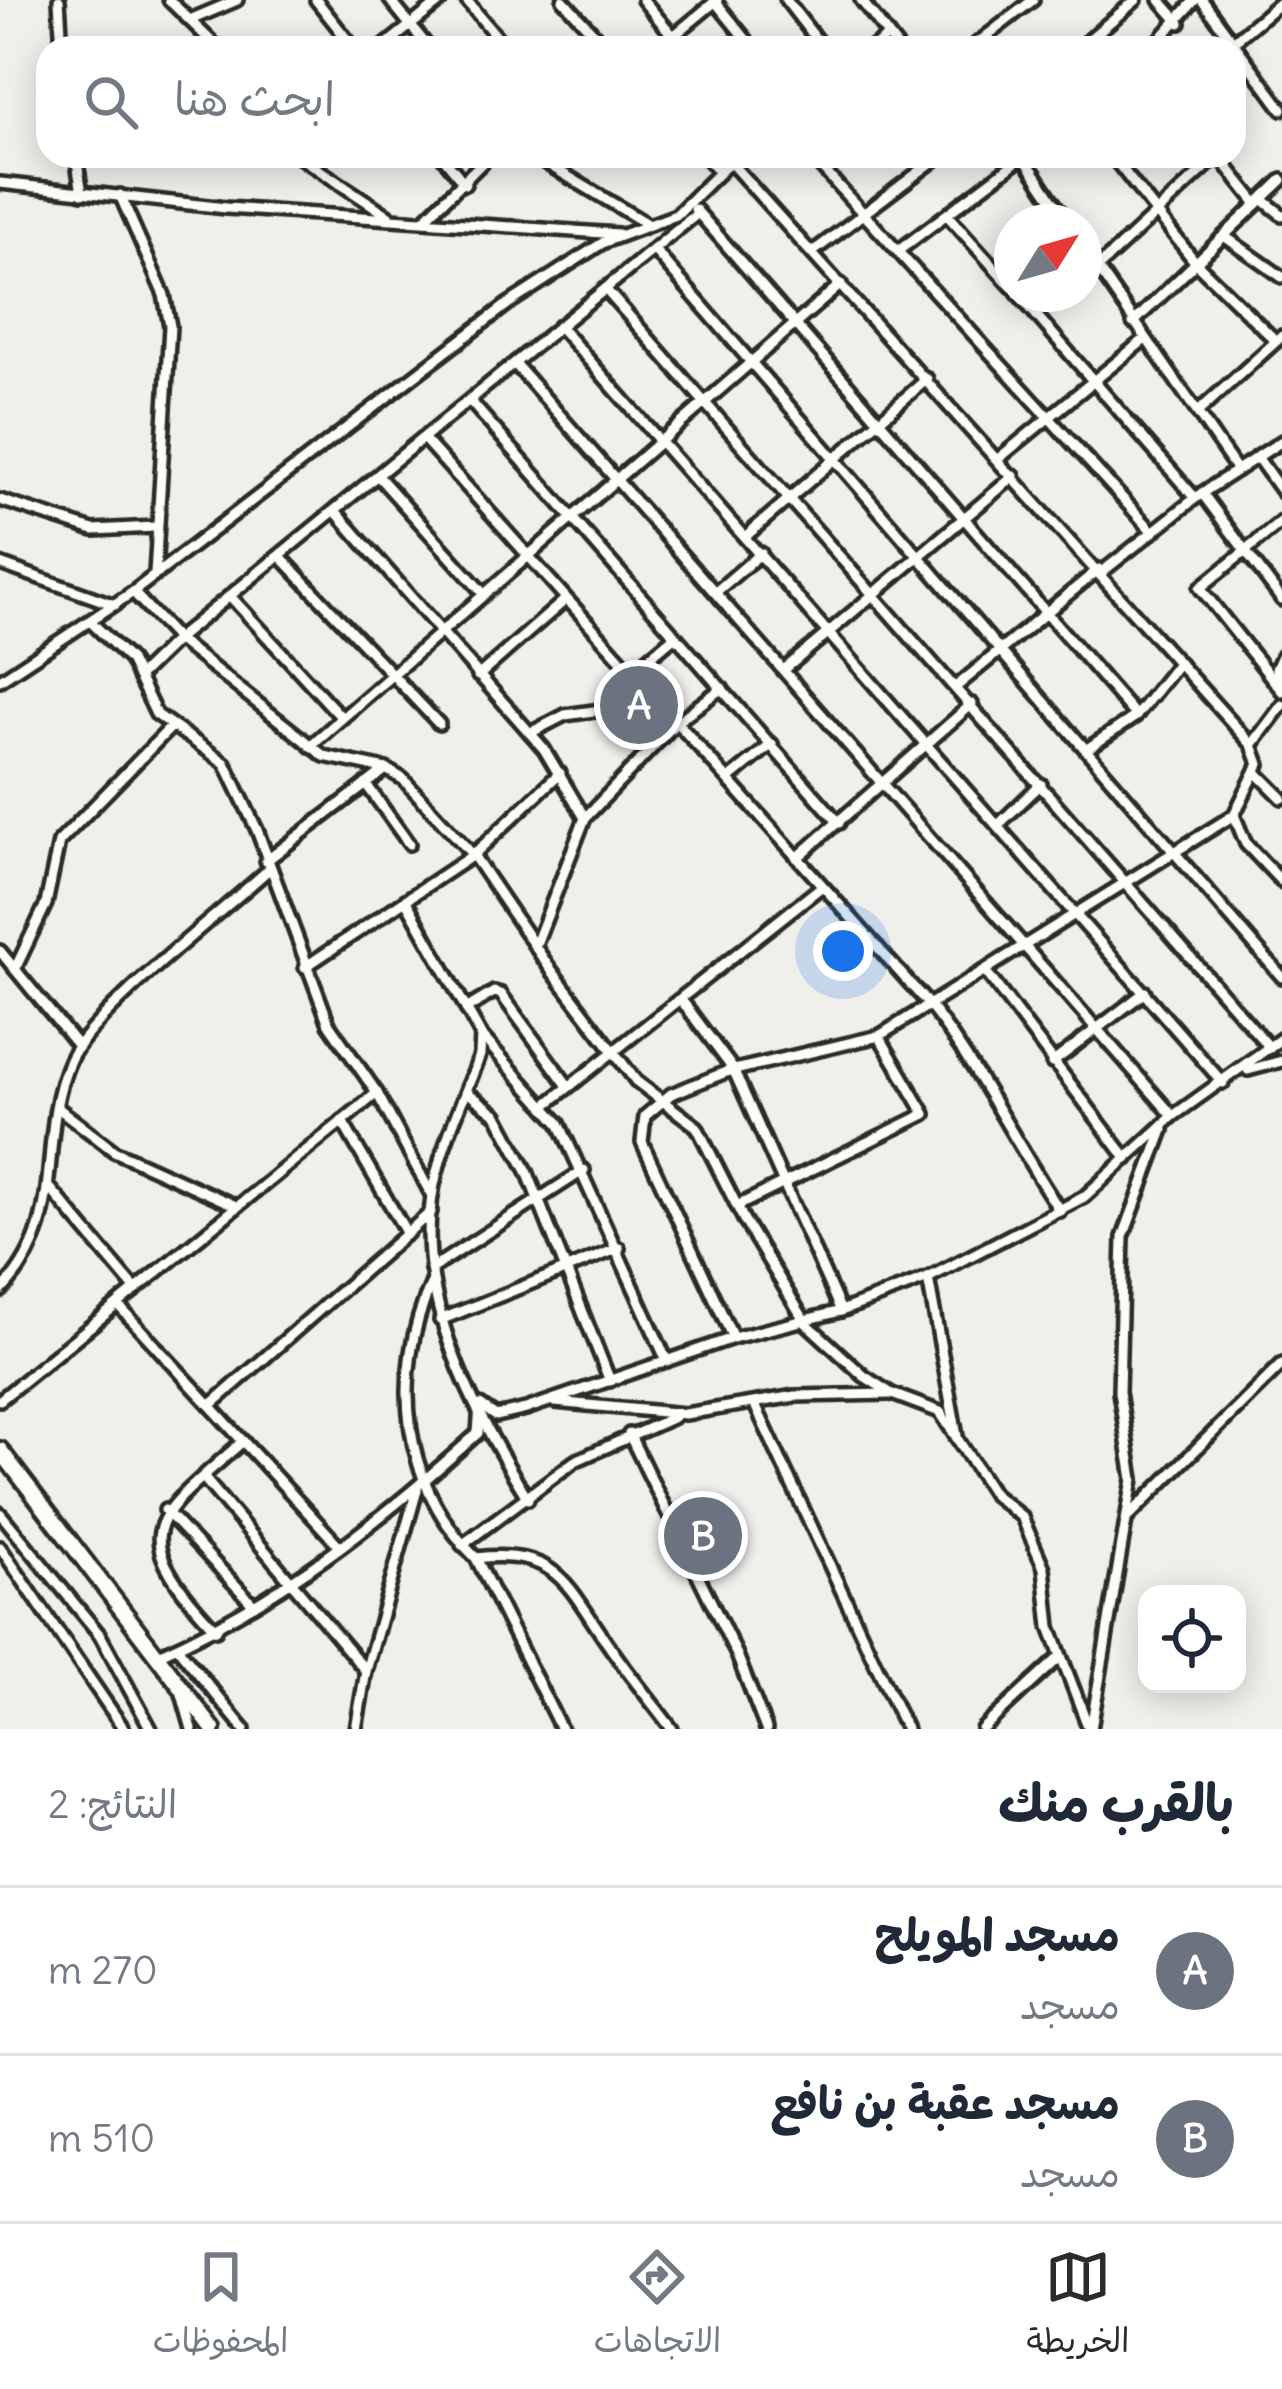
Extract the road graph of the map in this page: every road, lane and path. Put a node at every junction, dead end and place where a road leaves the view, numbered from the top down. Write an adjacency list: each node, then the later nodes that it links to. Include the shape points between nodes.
1 (59, 0): 23 (street)
2 (169, 0): 20 (street)
3 (237, 0): 20 (street)
4 (316, 0): 25 (street)
5 (390, 0): 22 (street)
6 (442, 0): 22 (street)
7 (466, 0): 28 (street)
8 (563, 0): 29 (street)
9 (643, 0): 30 (street)
10 (716, 0): 30 (street); 31 (street)
11 (786, 0): 32 (street)
12 (861, 0): 33 (street)
13 (1033, 0): 34 (street)
14 (1136, 0): 35 (street)
15 (1160, 0): 21 (street)
16 (1198, 0): 21 (street); 37 (street)
17 (1262, 0): 19 (street)
18 (1282, 1): 19 (street)
19 (1271, 10): 38 (street)
20 (190, 20): 24 (street)
21 (1180, 23): 36 (street)
22 (411, 26): 26 (street); 27 (street)
23 (61, 36)
24 (206, 36)
25 (344, 36)
26 (398, 36)
27 (419, 36)
28 (496, 36)
29 (596, 36)
30 (673, 36)
31 (744, 36)
32 (814, 36)
33 (888, 36)
34 (986, 36)
35 (1093, 36)
36 (1165, 36)
37 (1224, 36)
38 (1241, 36)
39 (1246, 65): 40 (street)
40 (1282, 109)
41 (78, 168): 62 (street)
42 (316, 168): 72 (street)
43 (451, 168): 61 (street)
44 (478, 168): 61 (street)
45 (554, 168): 74 (street)
46 (716, 168): 58 (street)
47 (723, 168): 58 (street)
48 (741, 168): 78 (street)
49 (822, 168): 57 (street)
50 (828, 168): 57 (street)
51 (924, 168): 68 (street)
52 (1008, 168): 69 (street)
53 (1031, 168): 66 (street)
54 (1121, 168): 71 (street)
55 (1206, 168): 71 (street)
56 (1229, 168): 64 (street)
57 (825, 171): 68 (street)
58 (719, 172): 65 (street)
59 (1282, 180): 64 (street)
60 (0, 183): 62 (street)
61 (464, 184): 73 (street)
62 (82, 193): 63 (street)
63 (120, 195): 72 (street); 120 (street, via 170,326)
64 (1259, 202): 70 (street); 76 (street)
65 (690, 203): 67 (street); 74 (street)
66 (1054, 204)
67 (698, 213): 77 (street); 89 (street)
68 (863, 213): 78 (street); 79 (street)
69 (947, 215): 79 (street); 82 (street)
70 (1282, 215)
71 (1156, 216): 80 (street); 81 (street)
72 (394, 219): 73 (street)
73 (425, 219): 75 (street)
74 (649, 225): 75 (street)
75 (618, 234): 130 (street, via 508,304)
76 (1224, 236): 80 (street); 84 (street)
77 (655, 251): 86 (street); 94 (street)
78 (814, 251): 85 (street)
79 (898, 251): 100 (street)
80 (1196, 263): 88 (street); 91 (street)
81 (1102, 264)
82 (994, 267)
83 (1102, 276): 88 (street)
84 (1282, 278)
85 (841, 284): 89 (street); 95 (street)
86 (607, 291): 90 (street); 98 (street)
87 (1034, 312): 96 (street)
88 (1133, 322): 92 (street)
89 (795, 324): 94 (street); 101 (street)
90 (559, 326): 93 (street); 103 (street)
91 (1279, 338): 99 (street)
92 (1145, 339): 96 (street); 99 (street)
93 (515, 364): 97 (street); 111 (street)
94 (750, 364): 98 (street); 107 (street)
95 (927, 380): 101 (street); 106 (street)
96 (1095, 380): 100 (street); 113 (street)
97 (471, 402): 102 (street); 117 (street)
98 (705, 403): 103 (street); 114 (street)
99 (1198, 411): 108 (street)
100 (1048, 418): 106 (street); 121 (street)
101 (879, 420): 107 (street); 118 (street)
102 (425, 440): 110 (street); 126 (street)
103 (660, 441): 111 (street); 122 (street)
104 (1282, 441): 105 (street)
105 (1257, 457): 108 (street); 112 (street)
106 (998, 459): 109 (street)
107 (834, 460): 114 (street); 125 (street)
108 (1237, 470): 113 (street)
109 (1014, 476): 118 (street); 129 (street)
110 (379, 477): 116 (street); 133 (street)
111 (616, 478): 117 (street); 131 (street)
112 (1282, 492)
113 (1199, 496): 121 (street); 123 (street)
114 (791, 497): 122 (street); 134 (street)
115 (0, 500): 120 (street, via 93,530)
116 (337, 513): 127 (street); 141 (street)
117 (572, 517): 126 (street); 143 (street)
118 (964, 518): 125 (street); 139 (street)
119 (1282, 520): 123 (street)
120 (155, 527): 130 (street)
121 (1153, 532): 129 (street)
122 (746, 536): 124 (street)
123 (1245, 550): 136 (street); 155 (street, via 1201,591)
124 (761, 553): 131 (street); 142 (street)
125 (916, 555): 134 (street); 145 (street)
126 (526, 556): 133 (street); 137 (street)
127 (281, 557): 135 (street); 149 (street)
128 (0, 564): 138 (street)
129 (1101, 570): 139 (street); 147 (street)
130 (154, 574): 132 (street)
131 (718, 590): 148 (street)
132 (133, 592): 138 (street); 144 (street)
133 (482, 592): 141 (street)
134 (873, 594): 142 (street); 154 (street)
135 (230, 596): 144 (street); 160 (street)
136 (1282, 599)
137 (565, 600): 150 (street); 152 (street)
138 (115, 605): 140 (street)
139 (1045, 614): 145 (street); 159 (street)
140 (91, 622): 151 (street); 153 (street)
141 (438, 631): 149 (street); 150 (street)
142 (830, 632): 148 (street); 166 (street)
143 (675, 636): 152 (street); 156 (street)
144 (177, 639): 151 (street); 168 (street)
145 (1001, 651): 154 (street); 169 (street)
146 (1282, 656): 155 (street)
147 (1178, 662): 159 (street); 167 (street)
148 (784, 669): 174 (street)
149 (392, 675): 160 (street); 162 (street)
150 (478, 676): 164 (street)
151 (138, 677): 163 (street)
152 (634, 678): 161 (street); 164 (street, via 601,710 566,715)
153 (0, 680)
154 (957, 686): 157 (street)
155 (1282, 687)
156 (722, 688): 161 (street); 165 (street)
157 (972, 704): 166 (street); 176 (street)
158 (1282, 706): 167 (street)
159 (1136, 716): 169 (street)
160 (341, 718): 168 (street)
161 (677, 722): 173 (street); 179 (street)
162 (439, 724)
163 (170, 728): 186 (street, via 225,763); 196 (street, via 59,842 46,904)
164 (530, 734): 171 (street)
165 (772, 744): 173 (street); 180 (street)
166 (927, 744): 174 (street); 181 (street)
167 (1252, 745): 172 (street)
168 (310, 746): 170 (street, via 338,762)
169 (1087, 749): 183 (street)
170 (386, 769): 175 (street); 184 (street)
171 (560, 773): 179 (street); 184 (street)
172 (1258, 774): 177 (street); 178 (street)
173 (729, 779): 185 (street)
174 (884, 781): 180 (street); 193 (street)
175 (366, 784): 182 (street); 186 (street)
176 (1041, 784): 181 (street); 187 (street)
177 (1282, 798)
178 (1234, 815): 183 (street); 188 (street, via 1246,844)
179 (585, 818): 192 (street)
180 (839, 824): 185 (street)
181 (998, 825): 191 (street)
182 (409, 844)
183 (1174, 850): 187 (street); 198 (street)
184 (473, 855): 190 (street); 192 (street)
185 (797, 858): 189 (street)
186 (267, 866): 195 (street); 207 (street)
187 (1123, 880): 191 (street); 208 (street)
188 (1282, 882)
189 (821, 887): 200 (street); 201 (street)
190 (406, 901): 195 (street); 202 (street)
191 (1075, 910): 193 (street); 199 (street)
192 (536, 944): 209 (street)
193 (1026, 945): 197 (street); 203 (street)
194 (0, 951): 196 (street)
195 (305, 967): 217 (street, via 329,1024)
196 (15, 969): 207 (street)
197 (986, 972): 201 (street); 211 (street)
198 (1282, 977)
199 (1145, 992): 203 (street); 214 (street)
200 (682, 1001): 209 (street); 212 (street)
201 (930, 1006): 205 (street); 231 (street)
202 (466, 1009): 204 (street); 215 (street, via 502,994)
203 (1098, 1028): 211 (street); 221 (street)
204 (481, 1035): 216 (street); 219 (street)
205 (879, 1036): 212 (street); 225 (street, via 925,1114)
206 (1282, 1038): 208 (street)
207 (78, 1046): 220 (street)
208 (1270, 1048): 213 (street)
209 (614, 1049): 215 (street); 218 (street)
210 (1282, 1061): 213 (street)
211 (1052, 1063): 223 (street)
212 (733, 1069): 218 (street); 225 (street)
213 (1242, 1071): 214 (street)
214 (1223, 1083): 221 (street)
215 (568, 1086): 219 (street)
216 (467, 1092): 227 (street); 228 (street, via 497,1115)
217 (376, 1093): 222 (street); 227 (street)
218 (662, 1101): 230 (street, via 698,1127); 245 (street, via 640,1122 642,1142)
219 (546, 1105): 224 (street)
220 (58, 1108): 226 (street); 229 (street, via 114,1151)
221 (1169, 1120): 223 (street); 265 (street, via 1121,1255 1118,1359 1132,1460)
222 (342, 1121): 229 (street); 233 (street)
223 (1127, 1159): 231 (street)
224 (584, 1170): 228 (street); 234 (street)
225 (784, 1183): 230 (street); 242 (street)
226 (50, 1188): 239 (street); 240 (street, via 39,1233)
227 (432, 1196): 232 (street)
228 (536, 1202): 235 (street); 236 (street)
229 (237, 1206): 239 (street)
230 (736, 1206): 244 (street)
231 (1060, 1211): 237 (street)
232 (431, 1212): 233 (street); 235 (street)
233 (407, 1234): 252 (street)
234 (619, 1248): 236 (street); 246 (street)
235 (431, 1269): 238 (street)
236 (565, 1271): 243 (street); 248 (street)
237 (928, 1278): 242 (street); 258 (street)
238 (432, 1282): 243 (street); 261 (street, via 415,1322 408,1420)
239 (136, 1290): 241 (street)
240 (0, 1292)
241 (118, 1306): 250 (street); 252 (street)
242 (841, 1312): 244 (street)
243 (440, 1321): 254 (street)
244 (806, 1323): 245 (street); 249 (street)
245 (733, 1338): 246 (street)
246 (667, 1361): 248 (street)
247 (1282, 1364): 265 (street)
248 (610, 1381): 251 (street)
249 (892, 1394): 253 (street); 258 (street, via 940,1412)
250 (0, 1400)
251 (550, 1401): 254 (street, via 496,1416); 255 (street)
252 (211, 1405): 257 (street)
253 (755, 1405): 255 (street); 287 (street)
254 (480, 1406): 261 (street, via 478,1433); 262 (street)
255 (685, 1414): 256 (street)
256 (629, 1434): 262 (street, via 575,1461); 286 (street)
257 (243, 1441): 260 (street); 268 (street)
258 (958, 1442): 275 (street, via 993,1494 1030,1528)
259 (0, 1450): 274 (main road)
260 (203, 1477): 263 (street); 270 (street)
261 (420, 1488): 266 (street); 268 (street); 276 (street)
262 (528, 1498): 266 (street)
263 (165, 1510): 271 (street); 272 (street, via 158,1535 163,1566)
264 (0, 1513): 279 (street, via 108,1647)
265 (1129, 1516): 289 (street)
266 (462, 1545): 269 (street)
267 (0, 1546): 278 (street)
268 (340, 1547): 270 (street)
269 (476, 1558): 284 (street); 285 (street, via 537,1560 564,1577)
270 (288, 1583): 271 (street); 276 (street)
271 (254, 1605): 272 (street)
272 (216, 1630): 273 (street)
273 (177, 1647): 274 (street); 282 (street)
274 (158, 1655): 277 (main road)
275 (1060, 1658): 288 (street); 289 (street)
276 (366, 1671): 283 (street)
277 (181, 1688): 280 (street); 281 (main road)
278 (124, 1729)
279 (152, 1729)
280 (192, 1729)
281 (213, 1729)
282 (244, 1729)
283 (356, 1729)
284 (561, 1729)
285 (672, 1729)
286 (766, 1729)
287 (906, 1729)
288 (982, 1729)
289 (1090, 1729)

